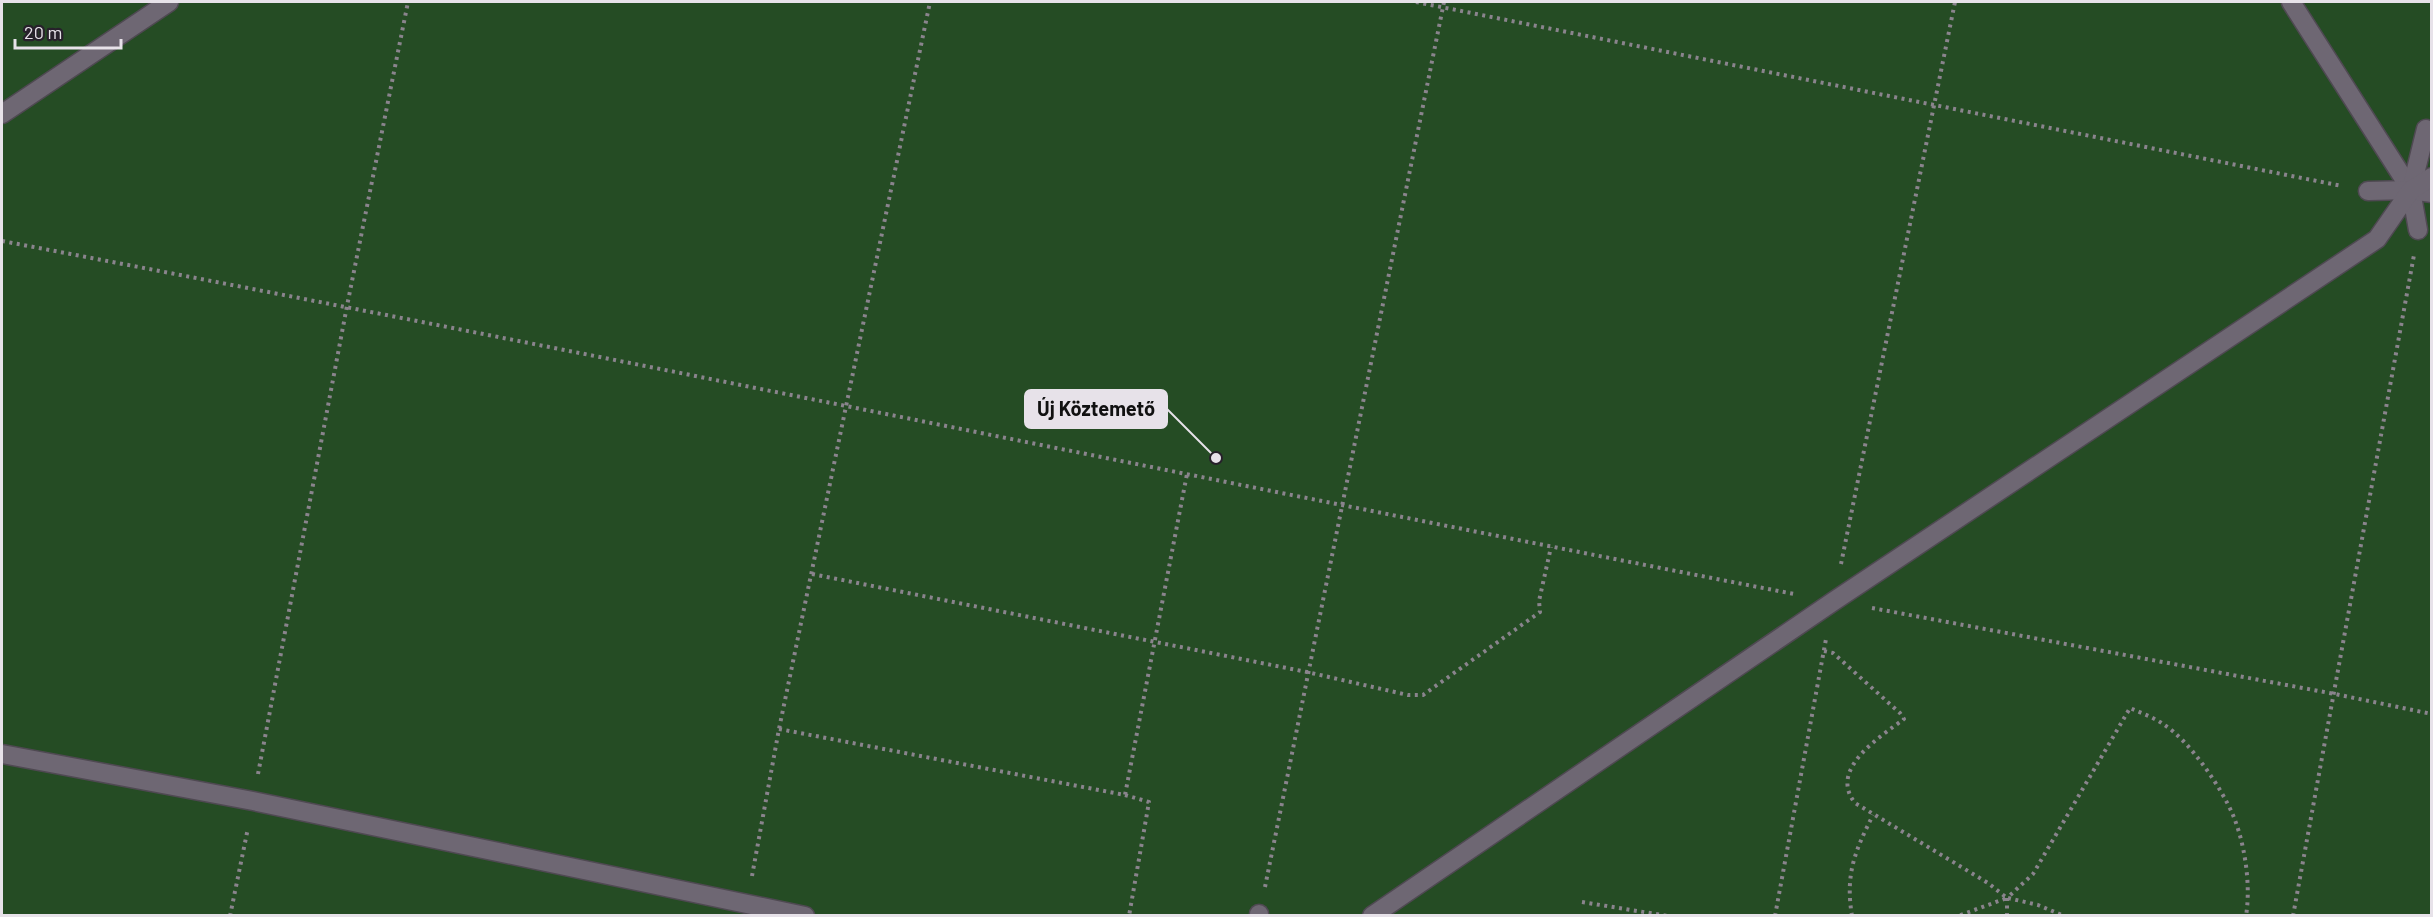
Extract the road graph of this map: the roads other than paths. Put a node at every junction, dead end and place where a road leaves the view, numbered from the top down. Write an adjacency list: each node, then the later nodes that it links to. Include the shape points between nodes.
1 (169, 2): 3 (lane)
2 (2291, 2): 6 (lane)
3 (2, 114)
4 (2426, 129): 6 (lane)
5 (2432, 177): 6 (lane)
6 (2411, 190): 7 (lane); 8 (lane); 9 (lane); 12 (lane, via 2378,239)
7 (2368, 191)
8 (2432, 193)
9 (2418, 230)
10 (2, 754): 11 (lane, via 253,801)
11 (805, 915)
12 (1372, 915)

